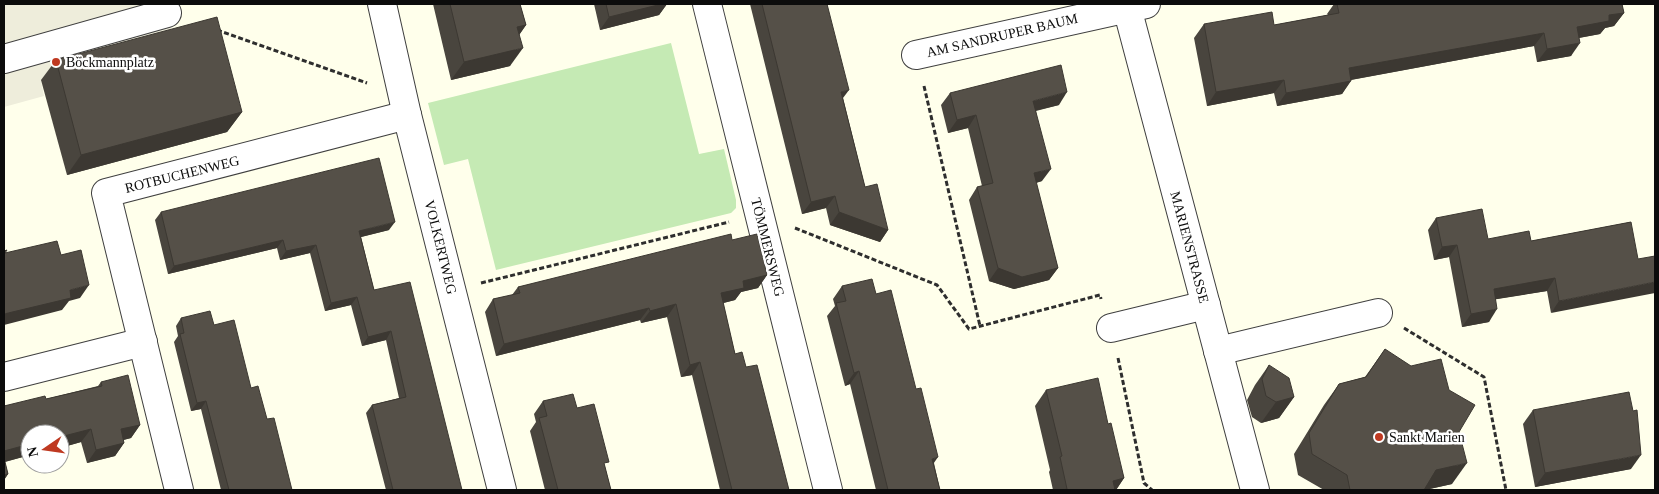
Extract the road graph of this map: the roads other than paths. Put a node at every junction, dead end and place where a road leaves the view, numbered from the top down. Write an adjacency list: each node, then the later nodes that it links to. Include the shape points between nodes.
1 (382, 4): 7 (street, VOLKERTWEG)
2 (707, 4): 16 (street, TÖMMERSWEG)
3 (1133, 5): 5 (street, AM SANDRUPER BAUM); 8 (street, MARIENSTRASSE)
4 (166, 13): 6 (street)
5 (916, 55)
6 (4, 59)
7 (405, 105): 11 (street, ROTBUCHENWEG, via 106,193); 15 (street, VOLKERTWEG)
8 (1206, 305): 10 (street); 12 (street, MARIENSTRASSE)
9 (1378, 312): 12 (street)
10 (1112, 328)
11 (143, 342): 13 (street); 14 (street, ROTBUCHENWEG)
12 (1218, 351): 17 (street, MARIENSTRASSE)
13 (4, 377)
14 (179, 490)
15 (502, 490)
16 (828, 490)
17 (1255, 490)

